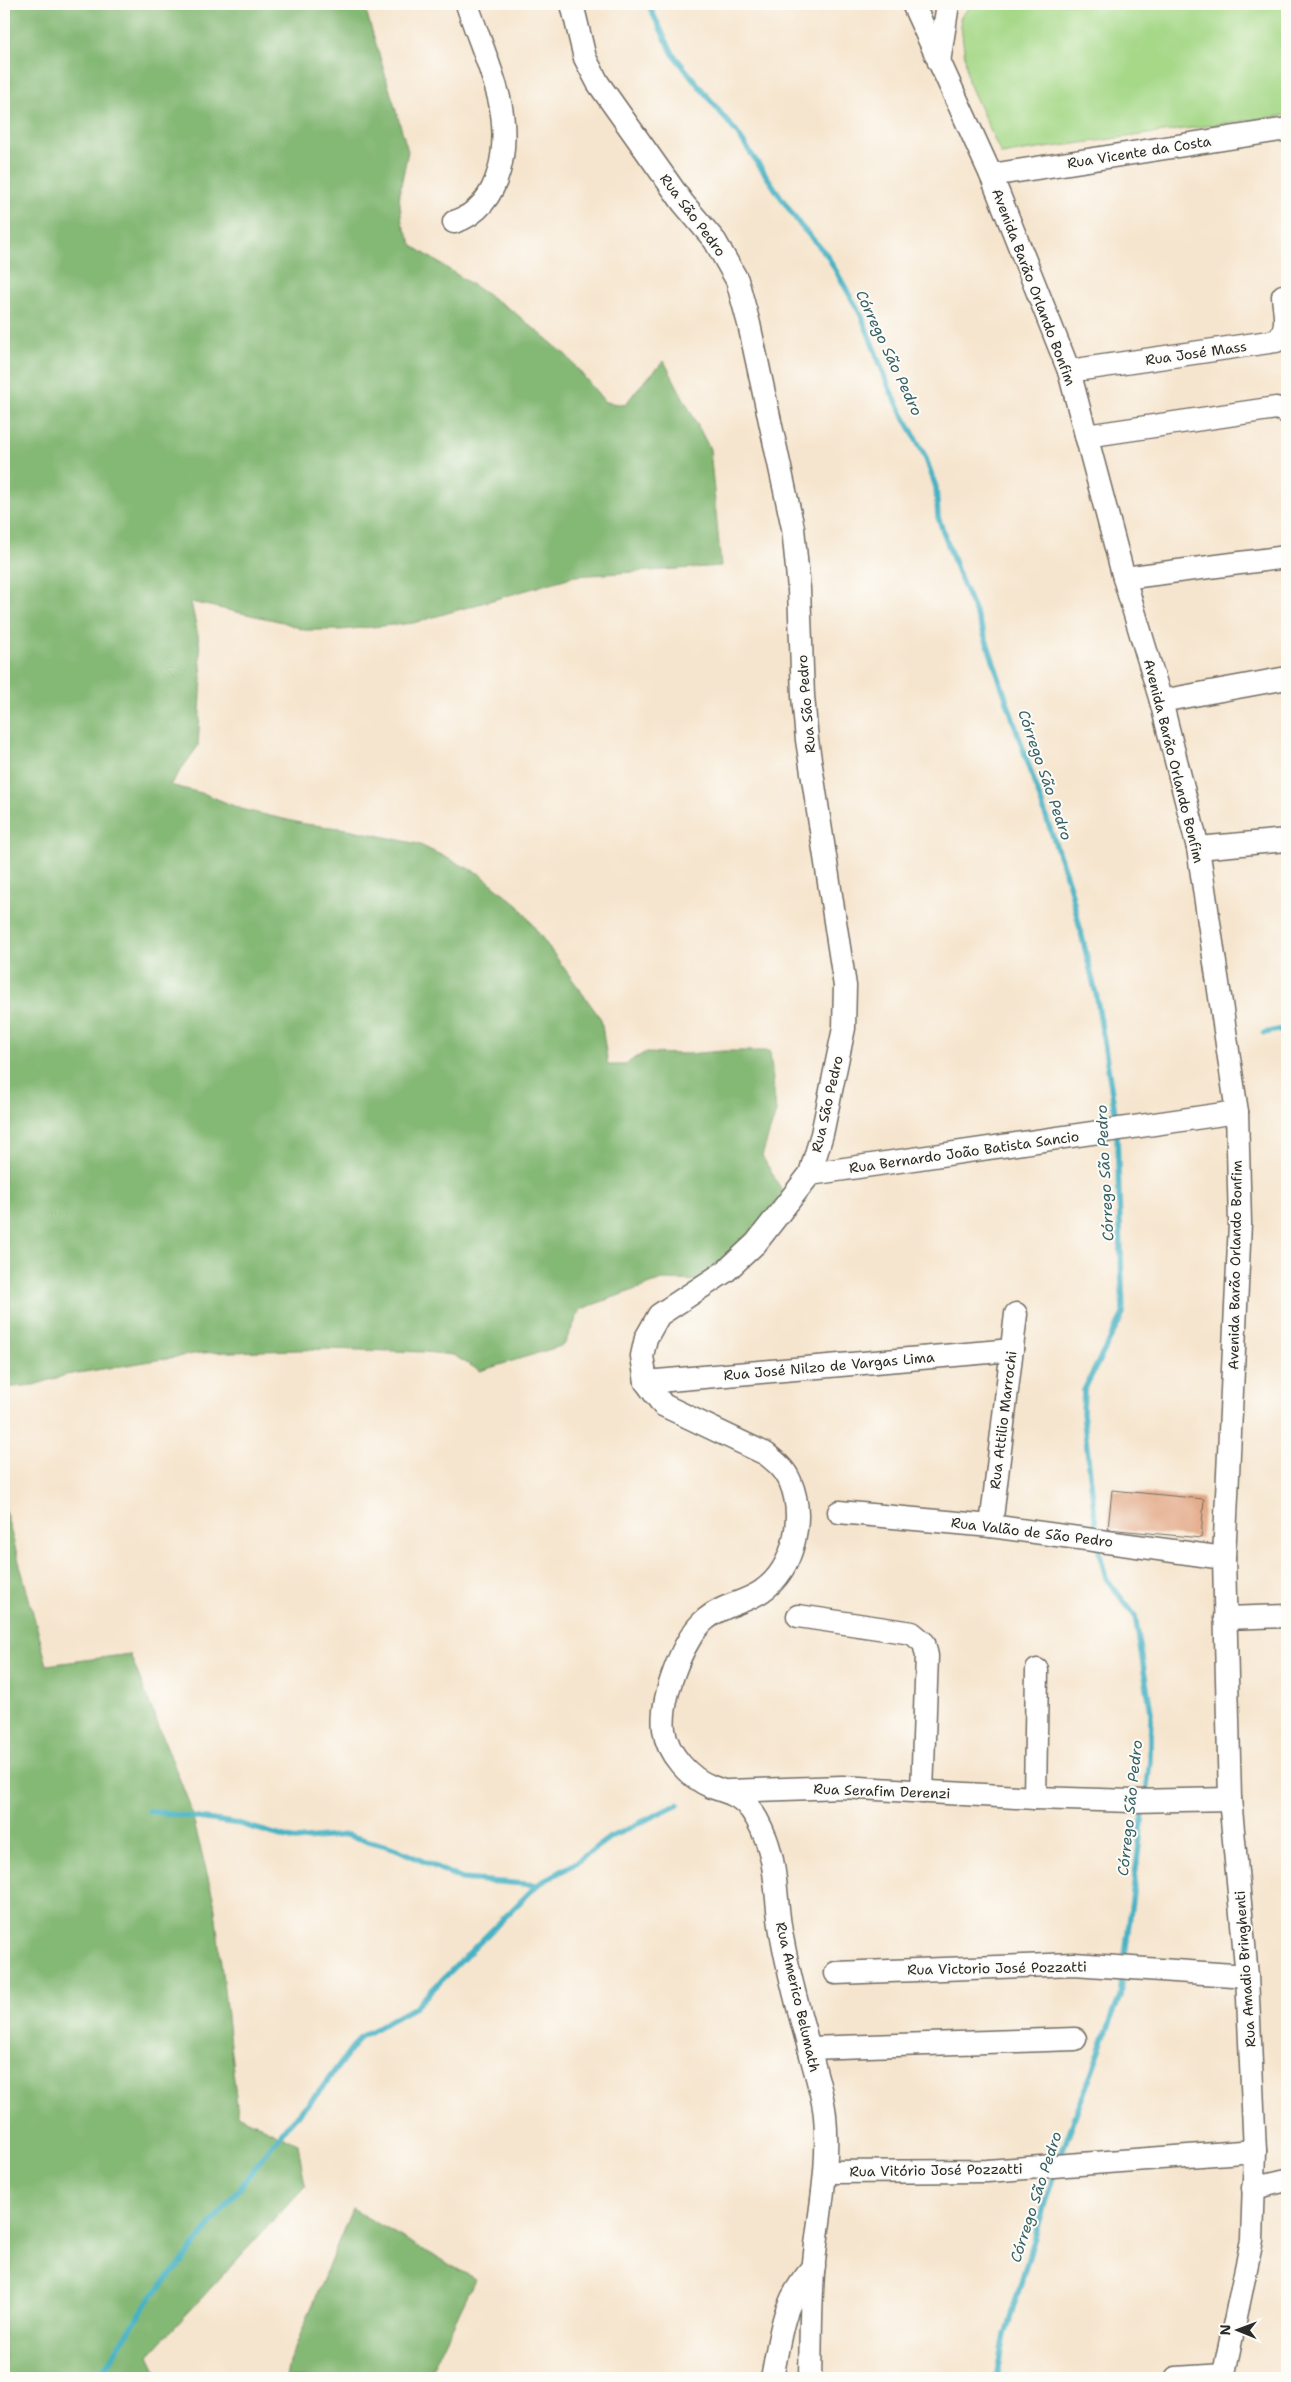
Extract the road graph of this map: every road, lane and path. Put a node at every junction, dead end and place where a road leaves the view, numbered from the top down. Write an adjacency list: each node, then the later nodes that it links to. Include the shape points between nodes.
1 (466, 4): 8 (street, via 499,98 504,130 501,164 494,188 468,218)
2 (572, 4): 20 (street, Rua São Pedro, via 585,58 598,83 683,203 715,241 737,280 793,528 807,740 845,986 844,1028 822,1134)
3 (913, 4): 5 (street, Avenida Barão Orlando Bonfim)
4 (948, 4): 5 (street)
5 (940, 62): 7 (street, Avenida Barão Orlando Bonfim)
6 (1287, 129): 7 (street, Rua Vicente da Costa)
7 (991, 174): 10 (street, Avenida Barão Orlando Bonfim)
8 (454, 222)
9 (1283, 296): 10 (street, Rua José Mass, via 1285,328 1276,341)
10 (1069, 371): 12 (street, Avenida Barão Orlando Bonfim)
11 (1287, 412): 12 (street, via 1276,408)
12 (1086, 436): 14 (street, Avenida Barão Orlando Bonfim)
13 (1287, 556): 14 (street)
14 (1124, 578): 16 (street, Avenida Barão Orlando Bonfim)
15 (1287, 678): 16 (street)
16 (1161, 701): 18 (street, Avenida Barão Orlando Bonfim)
17 (1287, 840): 18 (street)
18 (1198, 848): 19 (street, Avenida Barão Orlando Bonfim)
19 (1237, 1112): 20 (street, Rua Bernardo João Batista Sancio); 26 (street, Avenida Barão Orlando Bonfim, via 1240,1222)
20 (810, 1174): 23 (street, Rua São Pedro, via 756,1243 726,1271 659,1315 643,1347 642,1369)
21 (1016, 1314): 22 (street, Rua Attilio Marrochi)
22 (1012, 1350): 23 (street, Rua José Nilzo de Vargas Lima); 25 (street, Rua Attilio Marrochi)
23 (646, 1382): 31 (street, Rua Americo Belumath, via 663,1405 766,1454 780,1465 795,1496 795,1535 781,1570 761,1591 704,1620 685,1649 664,1706 666,1739 679,1762 712,1787)
24 (838, 1512): 25 (street, Rua Valão de São Pedro)
25 (990, 1526): 26 (street, Rua Valão de São Pedro)
26 (1224, 1558): 29 (street, Rua Amadio Bringhenti)
27 (798, 1616): 32 (street, via 912,1634 924,1643 928,1656)
28 (1287, 1616): 29 (street)
29 (1225, 1618): 34 (street, Rua Amadio Bringhenti)
30 (1037, 1670): 33 (street)
31 (729, 1791): 32 (street, Rua Serafim Derenzi, via 842,1787); 38 (street, Rua Americo Belumath, via 746,1803 772,1855 781,1935)
32 (922, 1792): 33 (street, Rua Serafim Derenzi)
33 (1036, 1798): 34 (street, Rua Serafim Derenzi, via 1132,1801)
34 (1230, 1799): 36 (street, Rua Amadio Bringhenti)
35 (836, 1973): 36 (street, Rua Victorio José Pozzatti, via 1074,1964)
36 (1247, 1976): 39 (street, Rua Amadio Bringhenti)
37 (1075, 2039): 38 (street)
38 (809, 2048): 40 (street, Rua Americo Belumath, via 824,2113)
39 (1255, 2151): 40 (street, Rua Vitório José Pozzatti, via 988,2171); 42 (street, Rua Amadio Bringhenti)
40 (827, 2172): 43 (street, Rua Americo Belumath)
41 (1287, 2180): 42 (street)
42 (1253, 2188): 44 (street, Rua Amadio Bringhenti, via 1252,2240)
43 (814, 2266): 45 (street, via 791,2297); 46 (street, Rua Americo Belumath)
44 (1223, 2377): 47 (street)
45 (772, 2378)
46 (810, 2378)
47 (1176, 2378)

